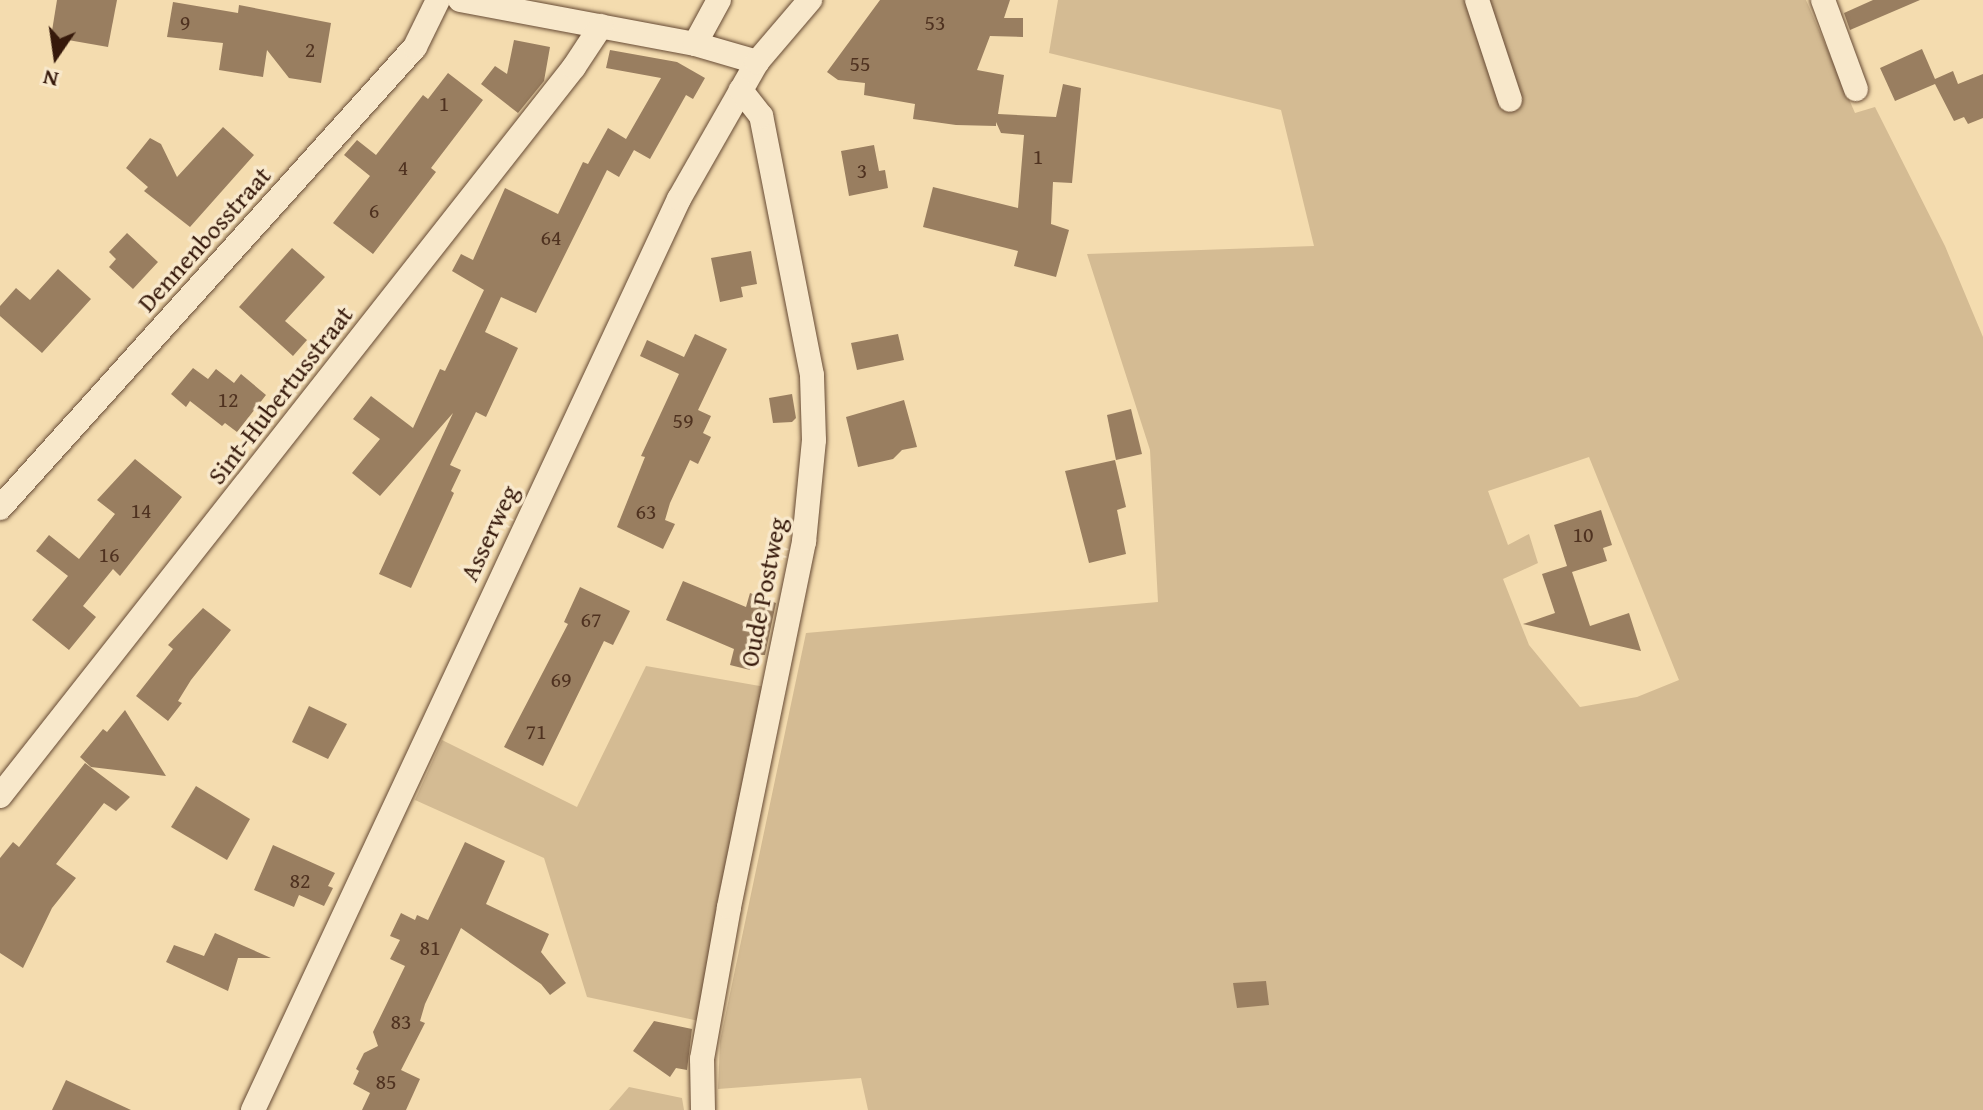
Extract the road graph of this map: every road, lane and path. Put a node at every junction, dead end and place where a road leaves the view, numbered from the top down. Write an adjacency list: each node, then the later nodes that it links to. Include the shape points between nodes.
1 (438, 0): 13 (street, Dennenbosstraat, via 415,47)
2 (460, 0): 7 (street)
3 (719, 0): 8 (street)
4 (810, 0): 9 (street, Asserweg)
5 (1477, 0): 12 (street)
6 (1823, 0): 10 (street)
7 (601, 26): 8 (street); 14 (street, Sint-Hubertusstraat)
8 (695, 44): 9 (street)
9 (757, 62): 11 (street, Asserweg)
10 (1856, 89)
11 (741, 90): 15 (street, Asserweg, via 679,199 604,355); 16 (street, Oude Postweg, via 761,116 812,375 814,440 804,542 702,1059)
12 (1510, 100)
13 (0, 508)
14 (0, 796)
15 (253, 1110)
16 (703, 1110)

